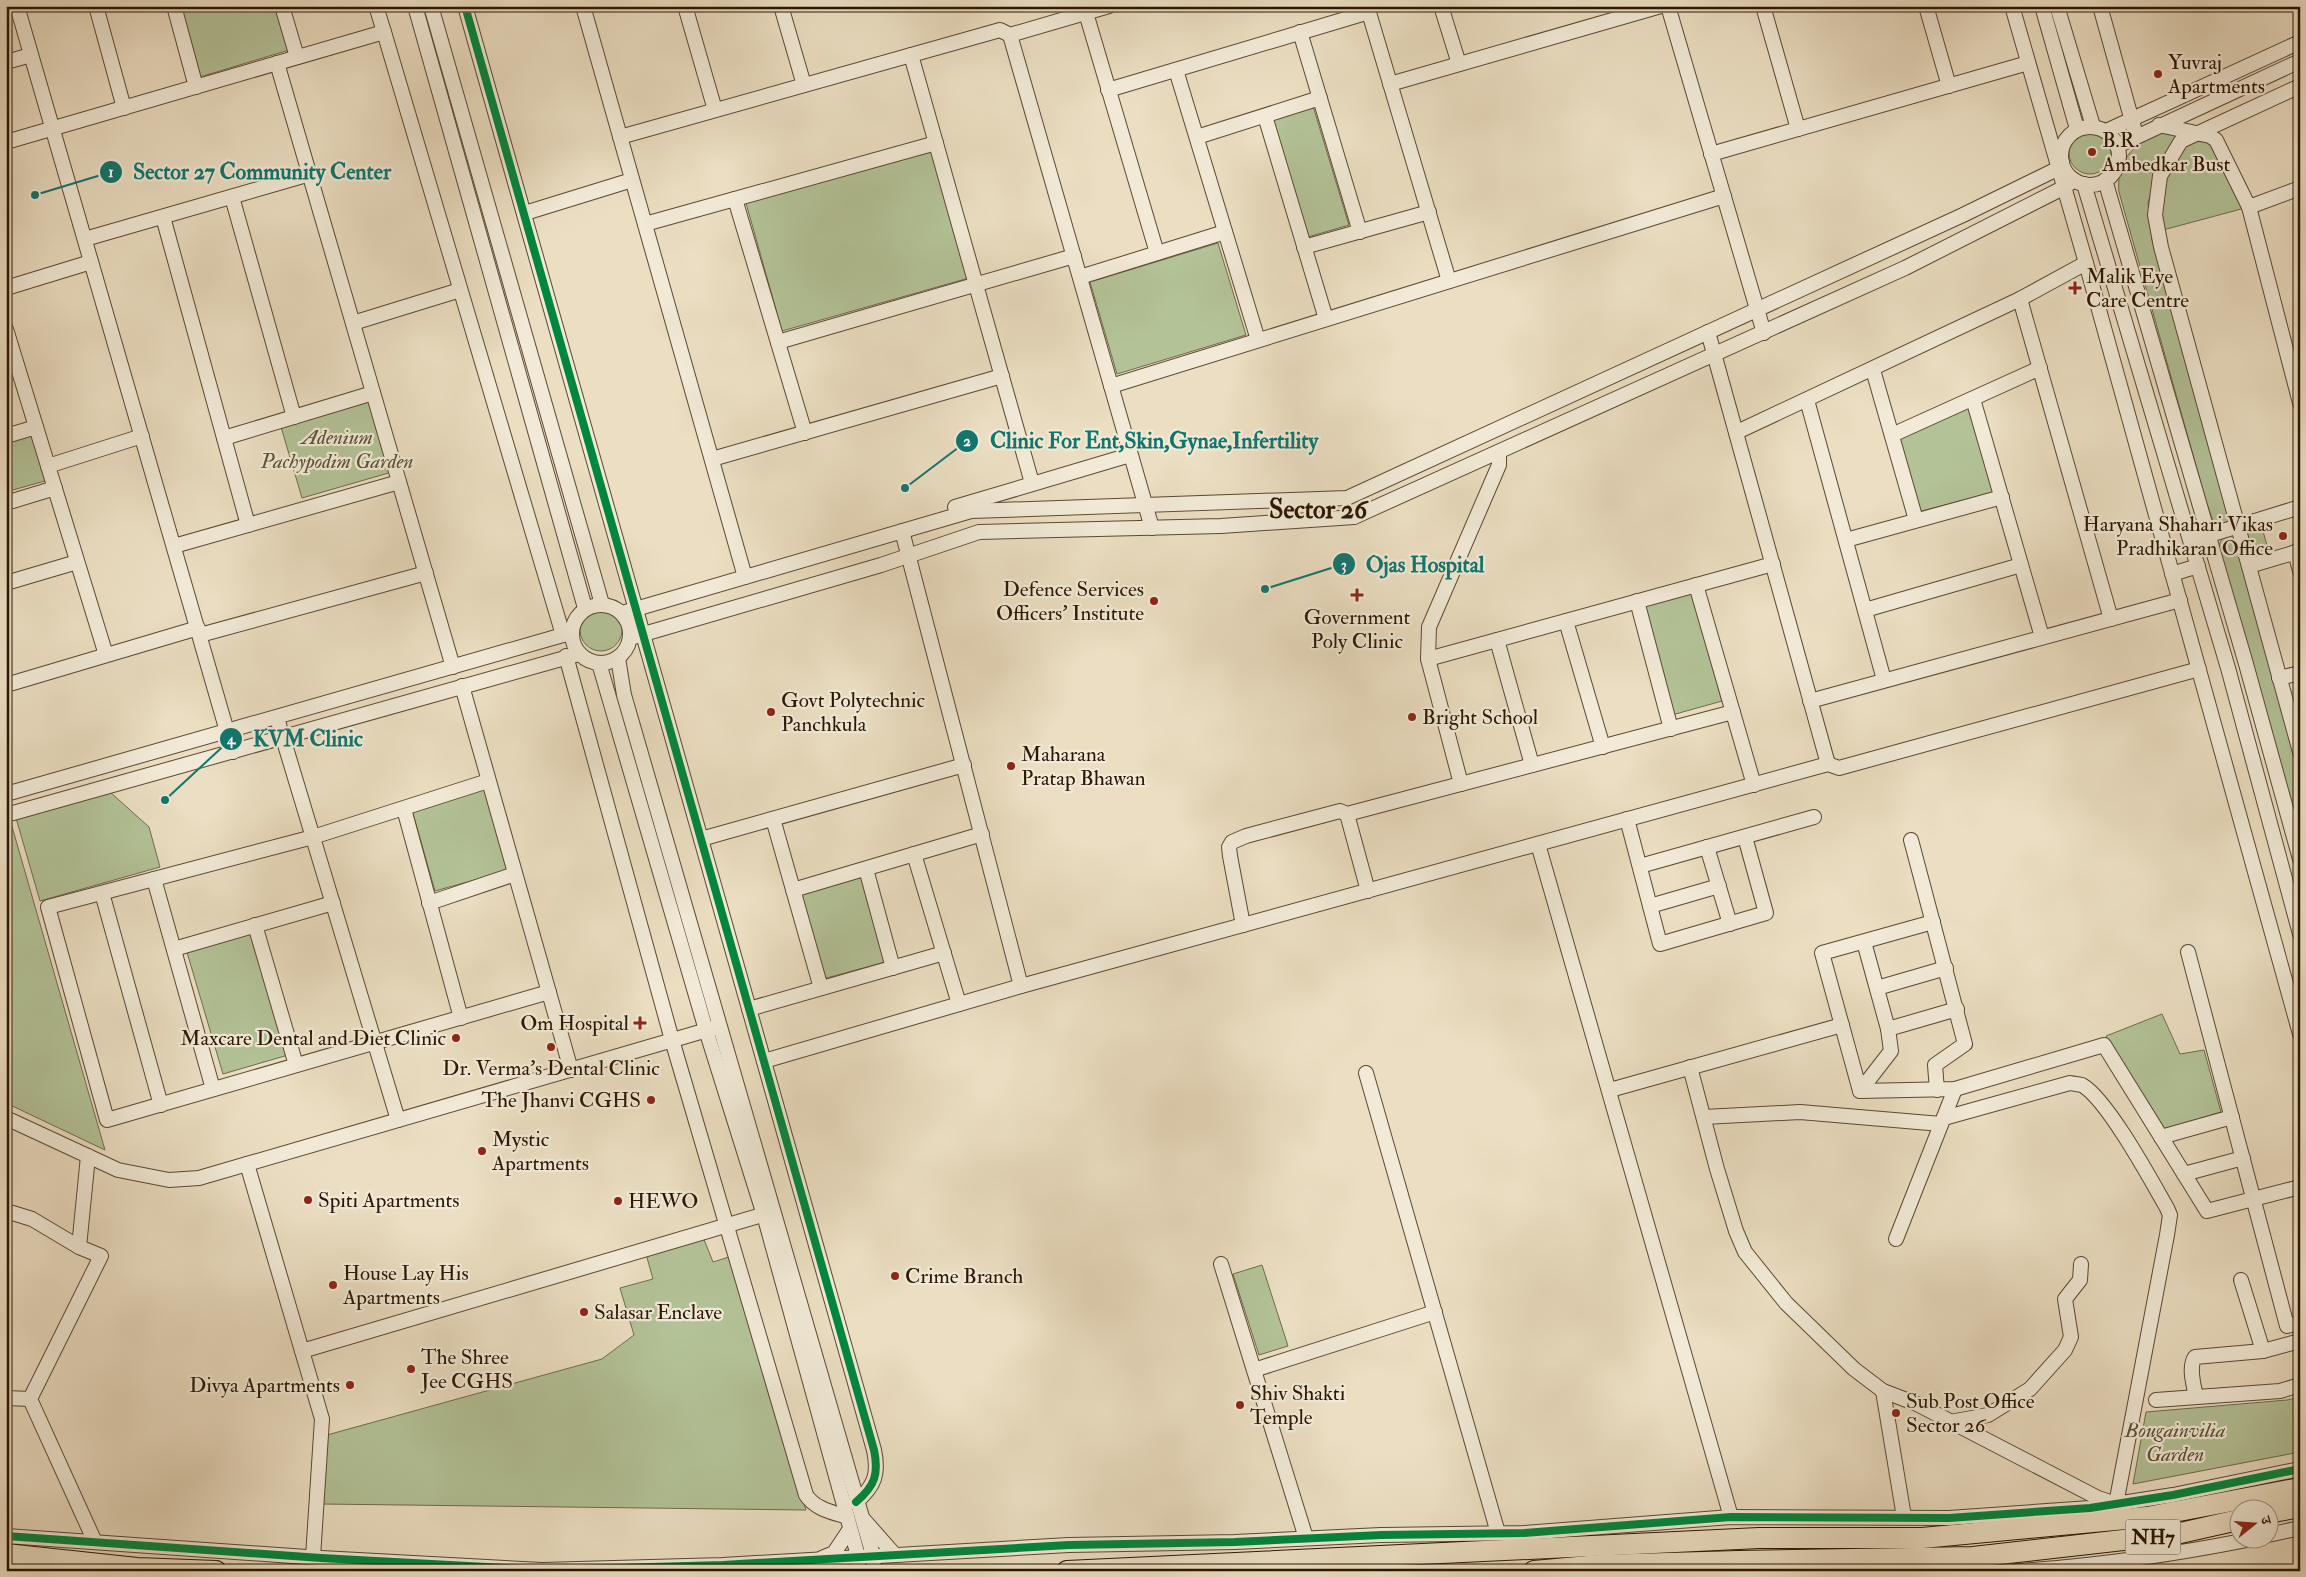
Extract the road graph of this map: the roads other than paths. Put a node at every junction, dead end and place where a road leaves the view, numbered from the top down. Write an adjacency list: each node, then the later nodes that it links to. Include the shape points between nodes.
1 (17, 6): 28 (street)
2 (96, 6): 44 (street)
3 (174, 6): 41 (street)
4 (282, 6): 30 (street)
5 (376, 6): 24 (street)
6 (415, 6): 152 (street)
7 (431, 6): 151 (street)
8 (465, 6): 72 (street)
9 (582, 6): 55 (street)
10 (685, 6): 45 (street)
11 (782, 6): 38 (street)
12 (1109, 6): 23 (street)
13 (1441, 6): 35 (street)
14 (1661, 6): 35 (street)
15 (1668, 6): 60 (street)
16 (1763, 6): 50 (street)
17 (1926, 6): 39 (street)
18 (2012, 6): 34 (street)
19 (2042, 6): 51 (street)
20 (2057, 6): 52 (street)
21 (2100, 6): 47 (street)
22 (1368, 9): 25 (street); 37 (street)
23 (1086, 13): 26 (street); 42 (street)
24 (384, 32): 30 (street); 87 (street)
25 (1300, 32): 36 (street); 43 (street)
26 (1010, 35): 29 (street, via 1000,30); 80 (street)
27 (2300, 42): 47 (street)
28 (32, 55): 32 (street); 49 (street)
29 (911, 55): 38 (street); 58 (street)
30 (297, 57): 33 (street)
31 (2300, 61): 48 (street)
32 (6, 62)
33 (277, 63): 41 (street); 62 (street)
34 (2028, 63): 39 (street); 61 (street)
35 (1459, 64): 37 (street)
36 (1176, 70): 42 (street); 56 (street)
37 (1390, 84): 71 (street)
38 (804, 85): 45 (street)
39 (1949, 86): 50 (street)
40 (2300, 86): 53 (street)
41 (196, 87): 44 (street)
42 (1108, 90): 79 (street)
43 (1320, 98): 46 (street); 76 (street)
44 (124, 108): 49 (street)
45 (715, 110): 55 (street)
46 (1265, 116): 56 (street); 78 (street)
47 (2132, 120): 52 (street); 54 (street)
48 (2159, 125): 53 (street); 54 (street)
49 (53, 129): 57 (street); 77 (street)
50 (1798, 129): 60 (street)
51 (2077, 129): 52 (street); 61 (street, via 2064,143)
52 (2099, 129): 59 (street, via 2113,138)
53 (2194, 134): 70 (street, via 2216,140); 129 (street, via 2181,141 2160,176 2155,215)
54 (2137, 136): 59 (street)
55 (620, 137): 63 (street)
56 (1196, 137): 75 (street)
57 (6, 142)
58 (936, 143): 69 (street); 85 (street)
59 (2118, 146): 64 (street, via 2118,165)
60 (1712, 154): 67 (street)
61 (2060, 165): 65 (street); 89 (street, via 1955,219)
62 (310, 174): 68 (street); 91 (street)
63 (632, 180): 72 (street); 74 (street)
64 (2105, 180): 65 (street, via 2091,185); 132 (street)
65 (2074, 184): 82 (street); 94 (street, via 1905,268); 134 (street)
66 (2300, 188): 70 (street)
67 (1724, 196): 84 (street); 89 (street)
68 (232, 197): 73 (street); 107 (street)
69 (735, 199): 74 (street); 96 (street)
70 (2249, 207): 106 (street)
71 (1428, 212): 76 (street); 84 (street)
72 (525, 213): 153 (street)
73 (163, 216): 77 (street); 114 (street)
74 (645, 224): 117 (street)
75 (1225, 232): 79 (street); 95 (street)
76 (1360, 232): 78 (street)
77 (85, 239): 81 (street)
78 (1304, 247): 90 (street)
79 (1157, 253): 83 (street)
80 (1074, 256): 83 (street); 85 (street)
81 (91, 262): 86 (street); 113 (street)
82 (2086, 264): 88 (street); 145 (street)
83 (1080, 277): 102 (street)
84 (1449, 281): 90 (street)
85 (976, 284): 96 (street); 101 (street)
86 (6, 288)
87 (460, 290): 91 (street); 159 (street)
88 (2020, 299): 99 (street); 100 (street)
89 (1756, 310): 93 (street); 94 (street)
90 (1326, 319): 95 (street)
91 (353, 323): 103 (street)
92 (6, 329): 98 (street)
93 (1708, 332): 97 (street); 124 (street, via 1347,498)
94 (1764, 332): 97 (street)
95 (1258, 340): 102 (street)
96 (778, 342): 110 (street)
97 (1715, 354): 109 (street); 115 (street)
98 (10, 357): 108 (street)
99 (2040, 368): 104 (street); 156 (street)
100 (1873, 370): 105 (street); 111 (street)
101 (1002, 376): 110 (street); 120 (street)
102 (1111, 386): 116 (street)
103 (373, 393): 107 (street); 119 (street)
104 (1973, 399): 111 (street); 122 (street)
105 (1807, 400): 109 (street); 133 (street)
106 (2300, 403)
107 (294, 417): 114 (street)
108 (36, 428): 112 (street); 118 (street)
109 (1736, 432): 139 (street)
110 (805, 433): 117 (street)
111 (1892, 435): 126 (street)
112 (6, 436)
113 (142, 436): 118 (street); 135 (street)
114 (224, 438): 128 (street)
115 (1499, 453): 130 (street, via 1354,517); 167 (street, via 1499,465 1428,627)
116 (1130, 454): 120 (street); 124 (street)
117 (712, 459): 146 (street)
118 (48, 466): 121 (street)
119 (399, 482): 128 (street); 144 (street)
120 (1032, 483): 127 (street, via 956,506)
121 (55, 488): 123 (street); 138 (street)
122 (2002, 497): 126 (street); 140 (street)
123 (6, 503)
124 (1144, 505): 127 (street, via 971,511); 130 (street)
125 (2300, 507): 129 (street)
126 (1916, 520): 133 (street)
127 (936, 521): 131 (street)
128 (248, 525): 135 (street)
129 (2237, 526): 132 (street); 142 (street)
130 (1152, 528): 137 (street, via 979,532)
131 (902, 531): 137 (street); 146 (street)
132 (2209, 536): 134 (street); 207 (street)
133 (1846, 540): 154 (street)
134 (2190, 541): 141 (street)
135 (174, 546): 158 (street)
136 (2297, 551): 142 (street); 143 (street)
137 (909, 555): 160 (street); 187 (street)
138 (78, 562): 147 (street); 164 (street)
139 (1773, 564): 148 (street); 176 (street)
140 (2021, 565): 154 (street); 162 (street)
141 (2198, 566): 145 (street); 223 (street)
142 (2249, 566): 172 (street)
143 (2300, 571)
144 (426, 573): 158 (street); 169 (street)
145 (2172, 574): 149 (street)
146 (745, 577): 153 (street)
147 (6, 583)
148 (1696, 585): 150 (street); 177 (street)
149 (2180, 600): 156 (street); 170 (street)
150 (1638, 601): 157 (street); 180 (street)
151 (602, 604): 152 (street); 155 (street)
152 (585, 608): 159 (street)
153 (636, 609): 155 (street); 160 (street)
154 (1865, 610): 173 (street)
155 (622, 613): 161 (street)
156 (2111, 619): 162 (street)
157 (1566, 621): 163 (street); 183 (street)
158 (198, 632): 164 (street); 181 (street)
159 (567, 634): 165 (street, via 574,648); 169 (street)
160 (643, 634): 161 (street); 202 (street)
161 (630, 638): 166 (street)
162 (2042, 638): 173 (street)
163 (1497, 640): 167 (street); 188 (street)
164 (106, 655): 174 (street)
165 (572, 655): 168 (street); 175 (street); 243 (street)
166 (618, 658): 168 (street); 239 (street, via 624,695)
167 (1428, 659): 190 (street)
168 (599, 663): 241 (street)
169 (453, 667): 178 (street)
170 (2199, 669): 186 (street, via 1839,768); 242 (street)
171 (2300, 673): 172 (street)
172 (2279, 678): 179 (street)
173 (1884, 680): 176 (street)
174 (6, 685)
175 (462, 686): 182 (street); 189 (street)
176 (1810, 700): 186 (street)
177 (1733, 712): 180 (street); 191 (street)
178 (278, 718): 181 (street); 182 (street)
179 (2295, 720): 185 (street)
180 (1671, 728): 183 (street)
181 (228, 732): 184 (street); 192 (street)
182 (283, 737): 184 (street); 200 (street)
183 (1603, 747): 188 (street)
184 (233, 752): 195 (street)
185 (2300, 752)
186 (1828, 764): 191 (street)
187 (964, 765): 197 (street); 199 (street)
188 (1532, 766): 190 (street)
189 (488, 781): 193 (street); 210 (street)
190 (1461, 784): 194 (street)
191 (1754, 785): 198 (street)
192 (6, 794)
193 (404, 809): 200 (street); 217 (street)
194 (1347, 814): 214 (street); 222 (street, via 1340,812 1232,842 1230,856)
195 (6, 815)
196 (1814, 817): 201 (street)
197 (773, 819): 202 (street); 213 (street)
198 (1627, 820): 204 (street); 208 (street)
199 (982, 834): 206 (street); 230 (street)
200 (313, 837): 211 (street); 216 (street)
201 (1745, 837): 205 (street); 220 (street, via 1766,913)
202 (701, 839): 235 (street)
203 (1911, 840): 219 (street)
204 (1538, 844): 214 (street); 252 (street)
205 (1707, 847): 208 (street); 212 (street)
206 (914, 854): 209 (street); 227 (street)
207 (2300, 859)
208 (1640, 866): 218 (street)
209 (866, 869): 213 (street); 228 (street)
210 (515, 874): 217 (street); 233 (street)
211 (154, 879): 215 (street); 225 (street)
212 (1719, 886): 218 (street); 220 (street)
213 (793, 890): 231 (street)
214 (1368, 890): 222 (street)
215 (102, 892): 255 (street); 255 (street, via 48,907 104,1111 107,1120)
216 (333, 903): 221 (street); 244 (street)
217 (429, 903): 237 (street)
218 (1650, 906): 220 (street, via 1660,944)
219 (1933, 922): 224 (street); 229 (street)
220 (1730, 924)
221 (254, 925): 225 (street); 246 (street)
222 (1243, 925): 230 (street)
223 (2300, 934)
224 (1864, 942): 232 (street); 238 (street, via 1822,953)
225 (174, 949): 250 (street)
226 (2188, 952): 256 (street)
227 (944, 953): 228 (street); 234 (street)
228 (893, 968): 231 (street)
229 (1946, 968): 232 (street); 236 (street)
230 (1021, 986): 234 (street)
231 (821, 988): 235 (street)
232 (1877, 988): 240 (street)
233 (549, 992): 237 (street); 248 (street)
234 (959, 1004): 245 (street)
235 (749, 1009): 245 (street)
236 (1957, 1009): 240 (street); 253 (street, via 1965,1044 1935,1065)
237 (461, 1018): 244 (street)
238 (1842, 1025): 247 (street); 254 (street)
239 (719, 1026): 241 (street); 269 (street)
240 (1888, 1029): 254 (street, via 1891,1050)
241 (706, 1030): 243 (street); 269 (street)
242 (2300, 1034)
243 (672, 1040): 248 (street); 270 (street)
244 (375, 1042): 246 (street); 259 (street)
245 (764, 1061): 291 (street, via 874,1450 877,1467 873,1483)
246 (296, 1065): 250 (street)
247 (1690, 1068): 252 (street); 258 (street)
248 (571, 1070): 259 (street)
249 (1366, 1073): 276 (street)
250 (213, 1089): 255 (street)
251 (1955, 1089): 253 (street); 260 (street); 261 (street, via 2104,1045)
252 (1610, 1090): 295 (street)
253 (1937, 1090): 254 (street)
254 (1860, 1091)
255 (161, 1104)
256 (2232, 1117): 261 (street); 263 (street)
257 (6, 1118): 262 (street)
258 (1704, 1118): 260 (street, via 1800,1112); 283 (street, via 1733,1222 1745,1252 1786,1303)
259 (398, 1120): 264 (street)
260 (1942, 1121): 271 (street); 292 (street, via 2070,1083 2081,1085 2100,1102 2167,1208 2170,1215 2168,1235)
261 (2161, 1137): 265 (street)
262 (88, 1156): 264 (street, via 118,1170 169,1180 199,1178); 272 (street)
263 (2243, 1158): 265 (street); 267 (street)
264 (247, 1164): 279 (street)
265 (2184, 1174): 267 (street, via 2207,1211)
266 (2300, 1188): 267 (street)
267 (2254, 1199): 277 (street, via 2287,1326)
268 (6, 1211): 272 (street, via 32,1219)
269 (768, 1213): 270 (street); 291 (street); 297 (street)
270 (727, 1226): 279 (street); 297 (street, via 806,1495 818,1507)
271 (1896, 1239)
272 (79, 1247): 286 (street, via 101,1256)
273 (1221, 1264): 281 (street)
274 (2081, 1264): 288 (street, via 2080,1280 2065,1299 2071,1337 2065,1350 2030,1389 1988,1415)
275 (2241, 1280): 280 (street)
276 (1435, 1312): 281 (street); 300 (street)
277 (2300, 1323)
278 (2300, 1341): 280 (street)
279 (302, 1350): 310 (street, via 322,1419)
280 (2263, 1351): 284 (street, via 2195,1357 2192,1372)
281 (1254, 1370): 303 (street)
282 (2300, 1386): 284 (street, via 2280,1391)
283 (1883, 1391): 288 (street); 296 (street)
284 (2196, 1397): 287 (street)
285 (6, 1398): 286 (street)
286 (30, 1399): 304 (street)
287 (2156, 1400)
288 (1950, 1422): 292 (street, via 2098,1498)
289 (2300, 1469): 292 (street)
290 (2300, 1488): 316 (highway, NH7, via 2147,1517 1922,1538 1759,1538)
291 (856, 1502): 297 (street)
292 (2116, 1504): 296 (street, via 1949,1518)
293 (2300, 1507): 294 (highway)
294 (2278, 1512)
295 (1731, 1517): 296 (street); 300 (street)
296 (1904, 1517)
297 (852, 1521): 307 (street); 308 (street); 309 (street); 311 (street, via 834,1553)
298 (2228, 1522): 317 (highway, NH7, via 2176,1534 1973,1557 1600,1565)
299 (2300, 1528): 301 (street)
300 (1498, 1533): 303 (street)
301 (2278, 1533)
302 (6, 1536): 304 (street)
303 (1306, 1538): 307 (street)
304 (96, 1542): 310 (street)
305 (2228, 1544): 312 (street)
306 (6, 1554): 313 (highway, via 137,1568)
307 (894, 1554): 308 (street)
308 (873, 1555): 309 (street); 315 (street)
309 (858, 1556): 311 (street); 314 (street)
310 (313, 1557): 311 (street, via 542,1570)
311 (820, 1560)
312 (2062, 1569): 318 (street)
313 (216, 1571)
314 (858, 1571)
315 (874, 1571)
316 (1067, 1571)
317 (1534, 1571)
318 (2017, 1571)

